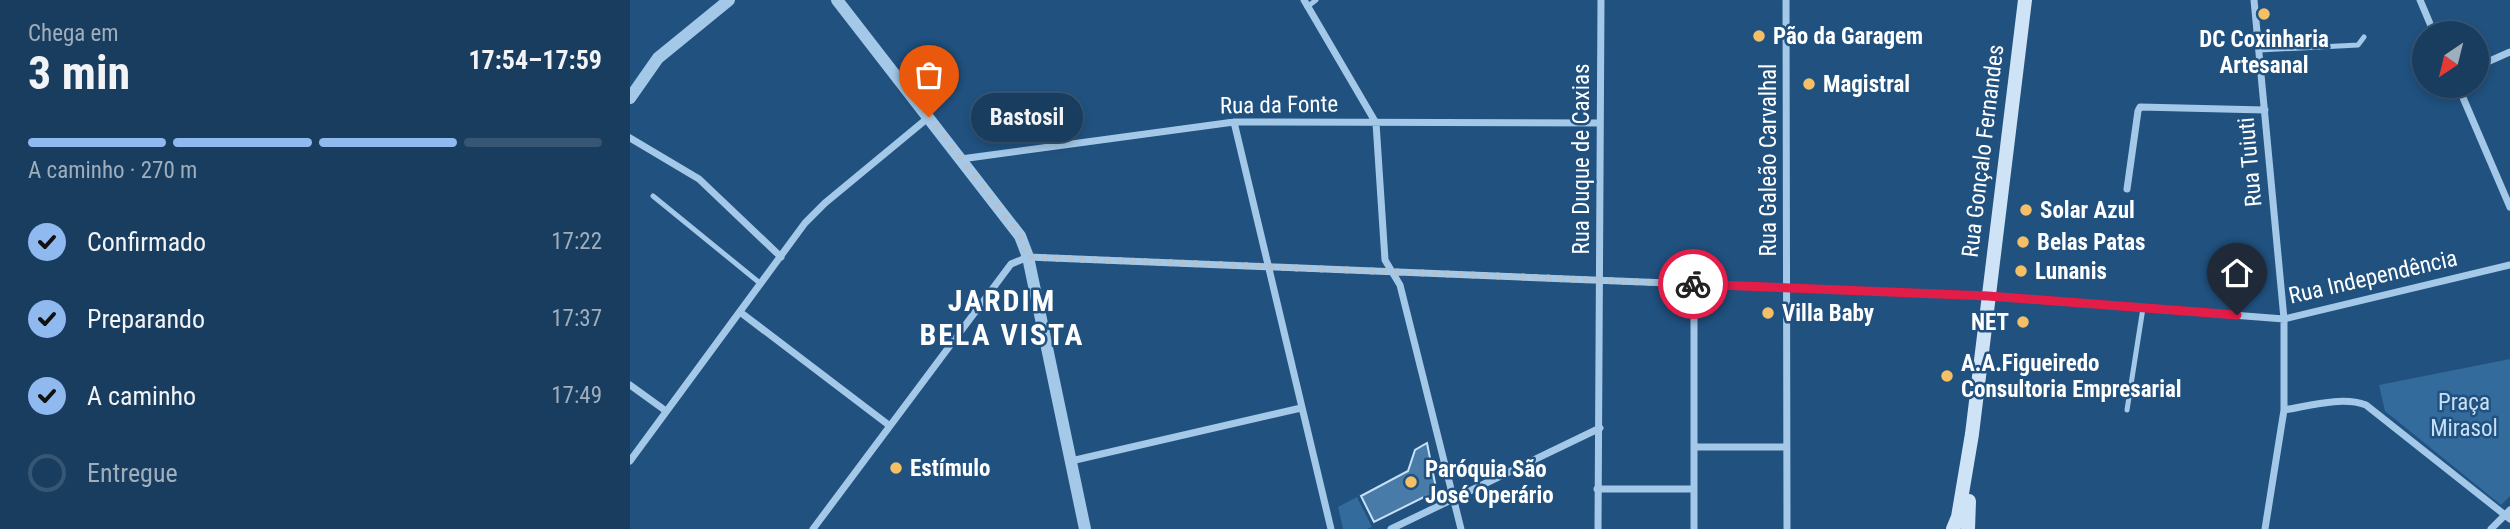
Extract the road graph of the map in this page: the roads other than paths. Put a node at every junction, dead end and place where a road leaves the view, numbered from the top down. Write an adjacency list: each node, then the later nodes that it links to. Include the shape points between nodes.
1 (729, 0): 15 (street, via 658,58)
2 (837, 0): 18 (street)
3 (1315, 0): 9 (lane)
4 (1601, 0): 21 (street, Rua Duque de Caxias)
5 (1786, 0): 35 (street, Rua Galeão Carvalhal)
6 (2025, 0): 36 (main road, Rua Gonçalo Fernandes)
7 (2254, 0): 12 (street, Rua Tuiuti)
8 (2420, 0): 10 (street)
9 (1306, 4): 20 (street)
10 (2429, 21)
11 (2364, 37): 12 (lane, via 2358,45)
12 (2259, 50): 17 (street, Rua Tuiuti)
13 (2510, 52): 14 (street)
14 (2489, 61)
15 (630, 98)
16 (2463, 98): 26 (street)
17 (2265, 110): 24 (street, via 2140,107); 39 (street, Rua Tuiuti)
18 (929, 117): 23 (street); 27 (street, via 815,212)
19 (1234, 122): 20 (street, Rua da Fonte); 23 (street, Rua da Fonte); 30 (street)
20 (1376, 123): 21 (street, Rua da Fonte); 31 (street, via 1385,260)
21 (1600, 123): 32 (street, Rua Duque de Caxias)
22 (630, 138): 27 (street, via 699,178)
23 (961, 159): 28 (street, via 1020,236)
24 (2127, 189)
25 (653, 195): 33 (lane)
26 (2510, 207)
27 (781, 257): 33 (street)
28 (1028, 257): 30 (street, Rua Independência); 45 (street, via 1011,264); 51 (street)
29 (2510, 264): 39 (street, Rua Independência)
30 (1268, 267): 31 (street, Rua Independência); 41 (street)
31 (1392, 271): 32 (street, Rua Independência); 54 (street, via 1401,285)
32 (1600, 280): 34 (street, Rua Independência); 46 (street, Rua Duque de Caxias)
33 (761, 284): 38 (street)
34 (1694, 284): 35 (street, Rua Independência); 48 (street)
35 (1788, 287): 36 (street, Rua Independência); 49 (street, Rua Galeão Carvalhal)
36 (1988, 296): 37 (street, Rua Independência); 47 (main road, Rua Gonçalo Fernandes)
37 (2143, 308): 39 (street, Rua Independência); 44 (lane)
38 (740, 312): 43 (street); 45 (street)
39 (2284, 319): 42 (street, Rua Tuiuti)
40 (630, 385): 43 (street)
41 (1301, 408): 51 (street); 58 (street)
42 (2284, 410): 55 (street, via 2343,402 2366,405); 66 (street, Rua Tuiuti)
43 (666, 411): 50 (street)
44 (2127, 411)
45 (890, 426): 56 (street)
46 (1600, 428): 52 (street, Rua Duque de Caxias); 54 (street)
47 (1972, 434): 64 (main road, Rua Gonçalo Fernandes); 65 (main road, Rua Gonçalo Fernandes)
48 (1694, 447): 49 (street); 53 (street)
49 (1786, 447): 63 (street, Rua Galeão Carvalhal)
50 (630, 461)
51 (1071, 461): 57 (street)
52 (1597, 489): 53 (street); 61 (street, Rua Duque de Caxias)
53 (1694, 489): 62 (street)
54 (1453, 499): 59 (street); 60 (street)
55 (2508, 515): 67 (street)
56 (818, 527)
57 (1085, 529)
58 (1331, 529)
59 (1391, 529)
60 (1461, 529)
61 (1598, 529)
62 (1694, 529)
63 (1787, 529)
64 (1953, 529)
65 (1968, 529)
66 (2265, 529)
67 (2491, 529)

